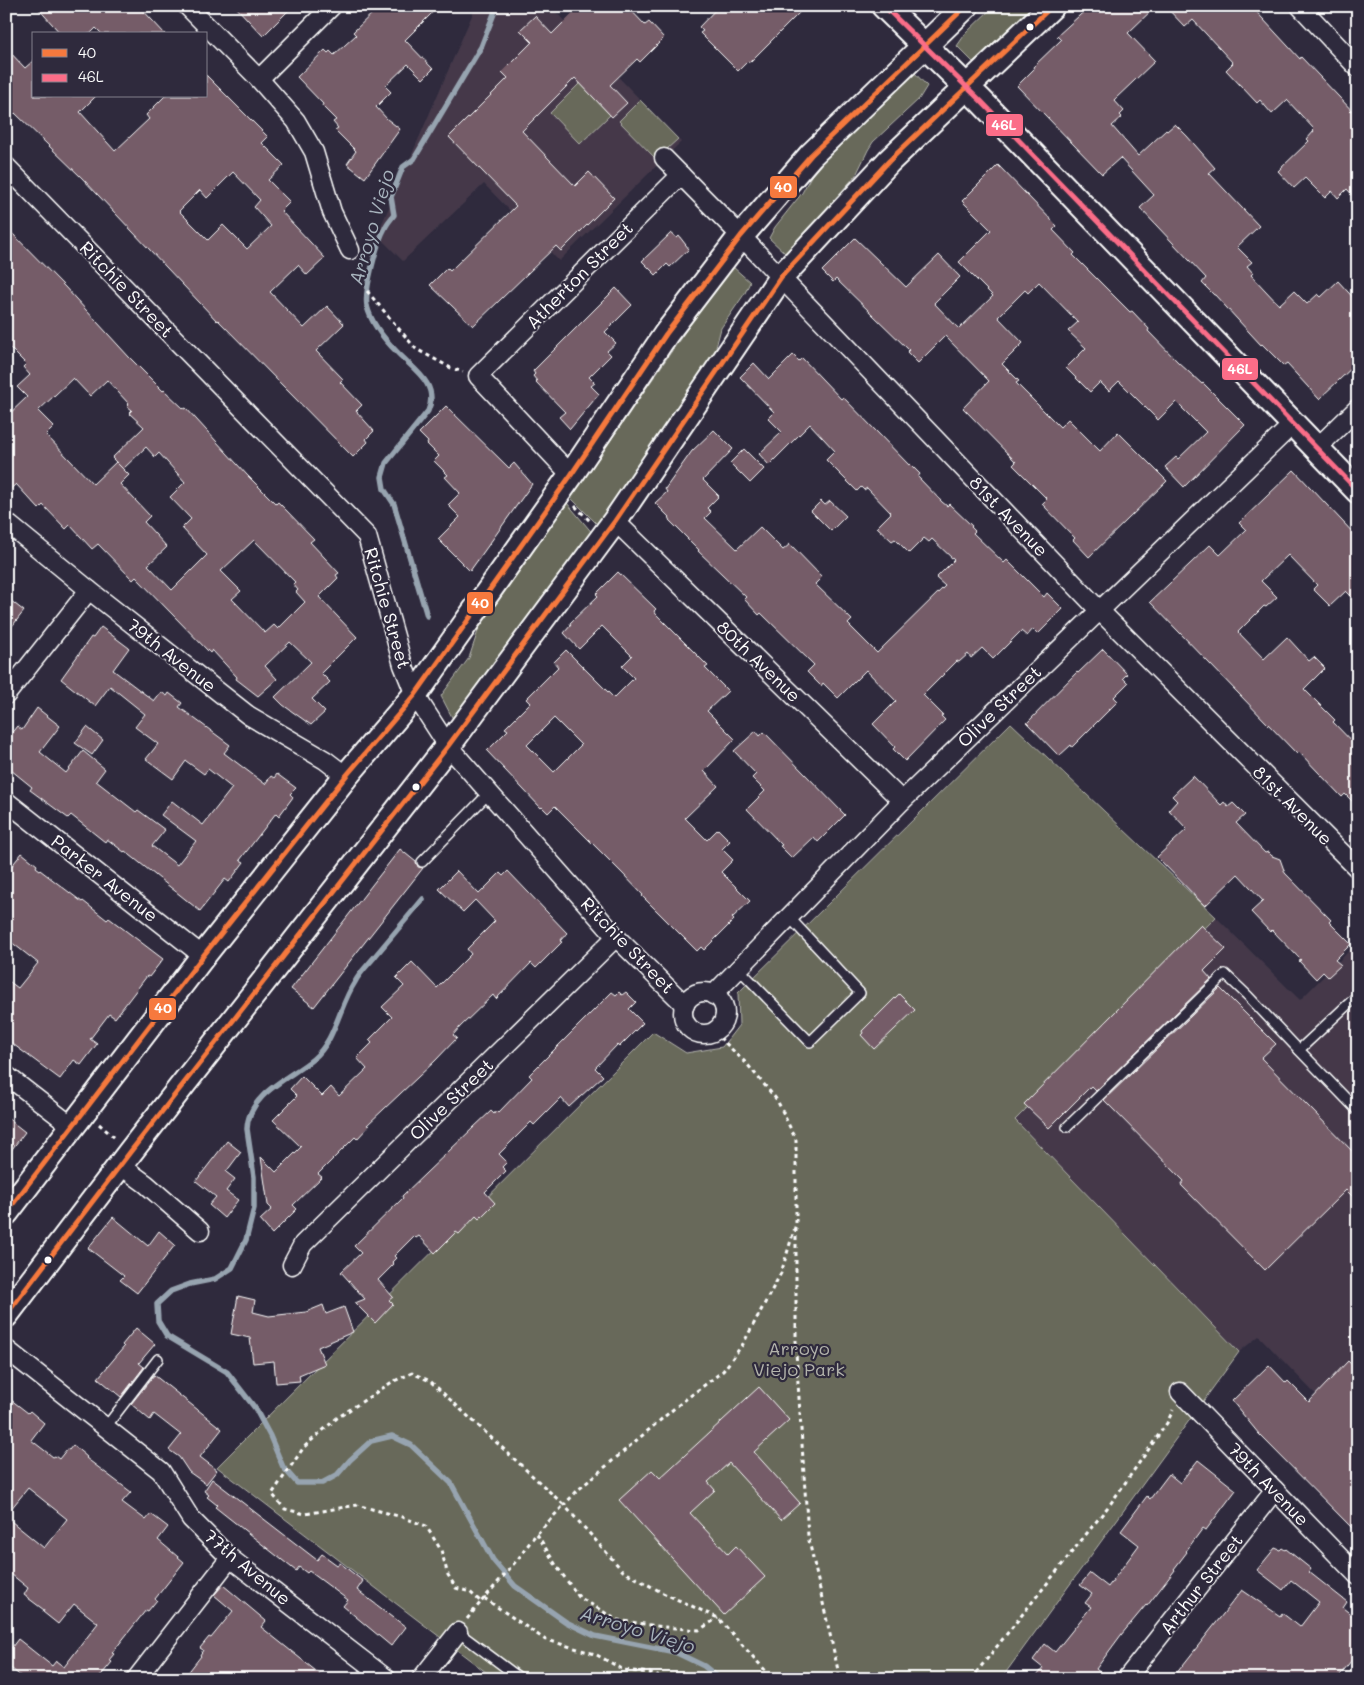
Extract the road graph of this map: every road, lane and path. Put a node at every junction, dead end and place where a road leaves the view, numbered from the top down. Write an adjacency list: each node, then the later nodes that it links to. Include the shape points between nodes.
1 (187, 6): 9 (street)
2 (332, 6): 9 (street)
3 (884, 6): 7 (main road)
4 (966, 6): 7 (main road)
5 (1052, 6): 10 (main road)
6 (1300, 6): 8 (street)
7 (925, 46): 10 (main road); 14 (main road, via 811,155)
8 (1358, 68)
9 (259, 79): 15 (street, via 296,121 314,152 332,212)
10 (966, 87): 16 (main road, via 889,161); 20 (main road)
11 (664, 158): 13 (street, 81st Avenue)
12 (6, 166): 29 (street, Ritchie Street, via 367,536 403,665)
13 (681, 175): 14 (street, 81st Avenue); 18 (street, Atherton Street)
14 (741, 236): 16 (street, 81st Avenue); 22 (main road, via 666,334)
15 (350, 250)
16 (781, 277): 25 (main road); 27 (street, 81st Avenue)
17 (368, 291): 18 (path, via 416,349 451,368)
18 (478, 376): 22 (street)
19 (1358, 408): 21 (street)
20 (1292, 425): 21 (main road); 27 (street, Olive Street)
21 (1316, 449): 23 (main road)
22 (566, 483): 25 (path); 29 (main road)
23 (1358, 491)
24 (6, 522): 26 (street, 79th Avenue)
25 (610, 529): 30 (main road); 34 (street, 80th Avenue)
26 (89, 590): 28 (street); 31 (street, 79th Avenue, via 248,716 325,760)
27 (1099, 610): 34 (street, Olive Street); 36 (street, 81st Avenue)
28 (6, 695)
29 (415, 695): 30 (street, Ritchie Street); 31 (main road)
30 (448, 746): 32 (street, Ritchie Street); 52 (main road)
31 (346, 776): 39 (main road)
32 (489, 793): 35 (lane); 38 (street, Ritchie Street)
33 (6, 801): 39 (street, Parker Avenue)
34 (902, 801): 37 (street, Olive Street)
35 (422, 862)
36 (1358, 870)
37 (789, 917): 40 (street, Olive Street); 40 (lane, via 860,993 810,1042)
38 (616, 937): 44 (street, Ritchie Street); 56 (street, Olive Street, via 303,1244)
39 (203, 956): 50 (main road)
40 (739, 969): 41 (street, Olive Street)
41 (713, 994): 44 (street, via 696,994); 46 (street, via 723,1006 724,1016)
42 (1358, 995): 45 (lane)
43 (1358, 1000): 45 (lane)
44 (685, 1005): 46 (street, via 683,1013 690,1029 703,1034)
45 (1341, 1010): 47 (lane)
46 (714, 1032): 54 (path, via 777,1100 796,1140)
47 (1299, 1050): 49 (lane); 51 (lane, via 1225,974)
48 (6, 1074): 50 (street)
49 (1358, 1111)
50 (78, 1120): 52 (path); 53 (main road)
51 (1067, 1127)
52 (126, 1158): 55 (street, via 146,1184); 57 (main road)
53 (6, 1213)
54 (796, 1224): 63 (path, via 781,1272 743,1344 723,1370 578,1490); 77 (path, via 796,1352 808,1536)
55 (200, 1231)
56 (292, 1265)
57 (6, 1315)
58 (6, 1349): 61 (street, 77th Avenue)
59 (158, 1359): 61 (lane)
60 (1180, 1392): 62 (street, 79th Avenue); 78 (path, via 1167,1423 1112,1503)
61 (105, 1428): 65 (street, 77th Avenue, via 161,1471 191,1519)
62 (1275, 1490): 66 (street, 79th Avenue); 79 (street, Arthur Street)
63 (564, 1506): 64 (path); 68 (path, via 430,1381 412,1373 365,1398 337,1418 304,1447 274,1490 272,1494 285,1509 305,1514 357,1505 426,1526 441,1550 448,1575 456,1588 470,1592); 69 (path, via 623,1571)
64 (537, 1534): 67 (path); 69 (path, via 579,1597 618,1620 699,1630)
65 (230, 1558): 71 (street); 72 (street, 77th Avenue)
66 (1358, 1576)
67 (484, 1598): 68 (path); 75 (path, via 544,1639 595,1654 624,1670)
68 (481, 1602): 70 (path)
69 (718, 1618): 76 (path)
70 (458, 1632): 73 (street); 74 (lane)
71 (136, 1679)
72 (387, 1679)
73 (421, 1679)
74 (521, 1679)
75 (666, 1679)
76 (773, 1679)
77 (840, 1679)
78 (971, 1679)
79 (1126, 1679)

